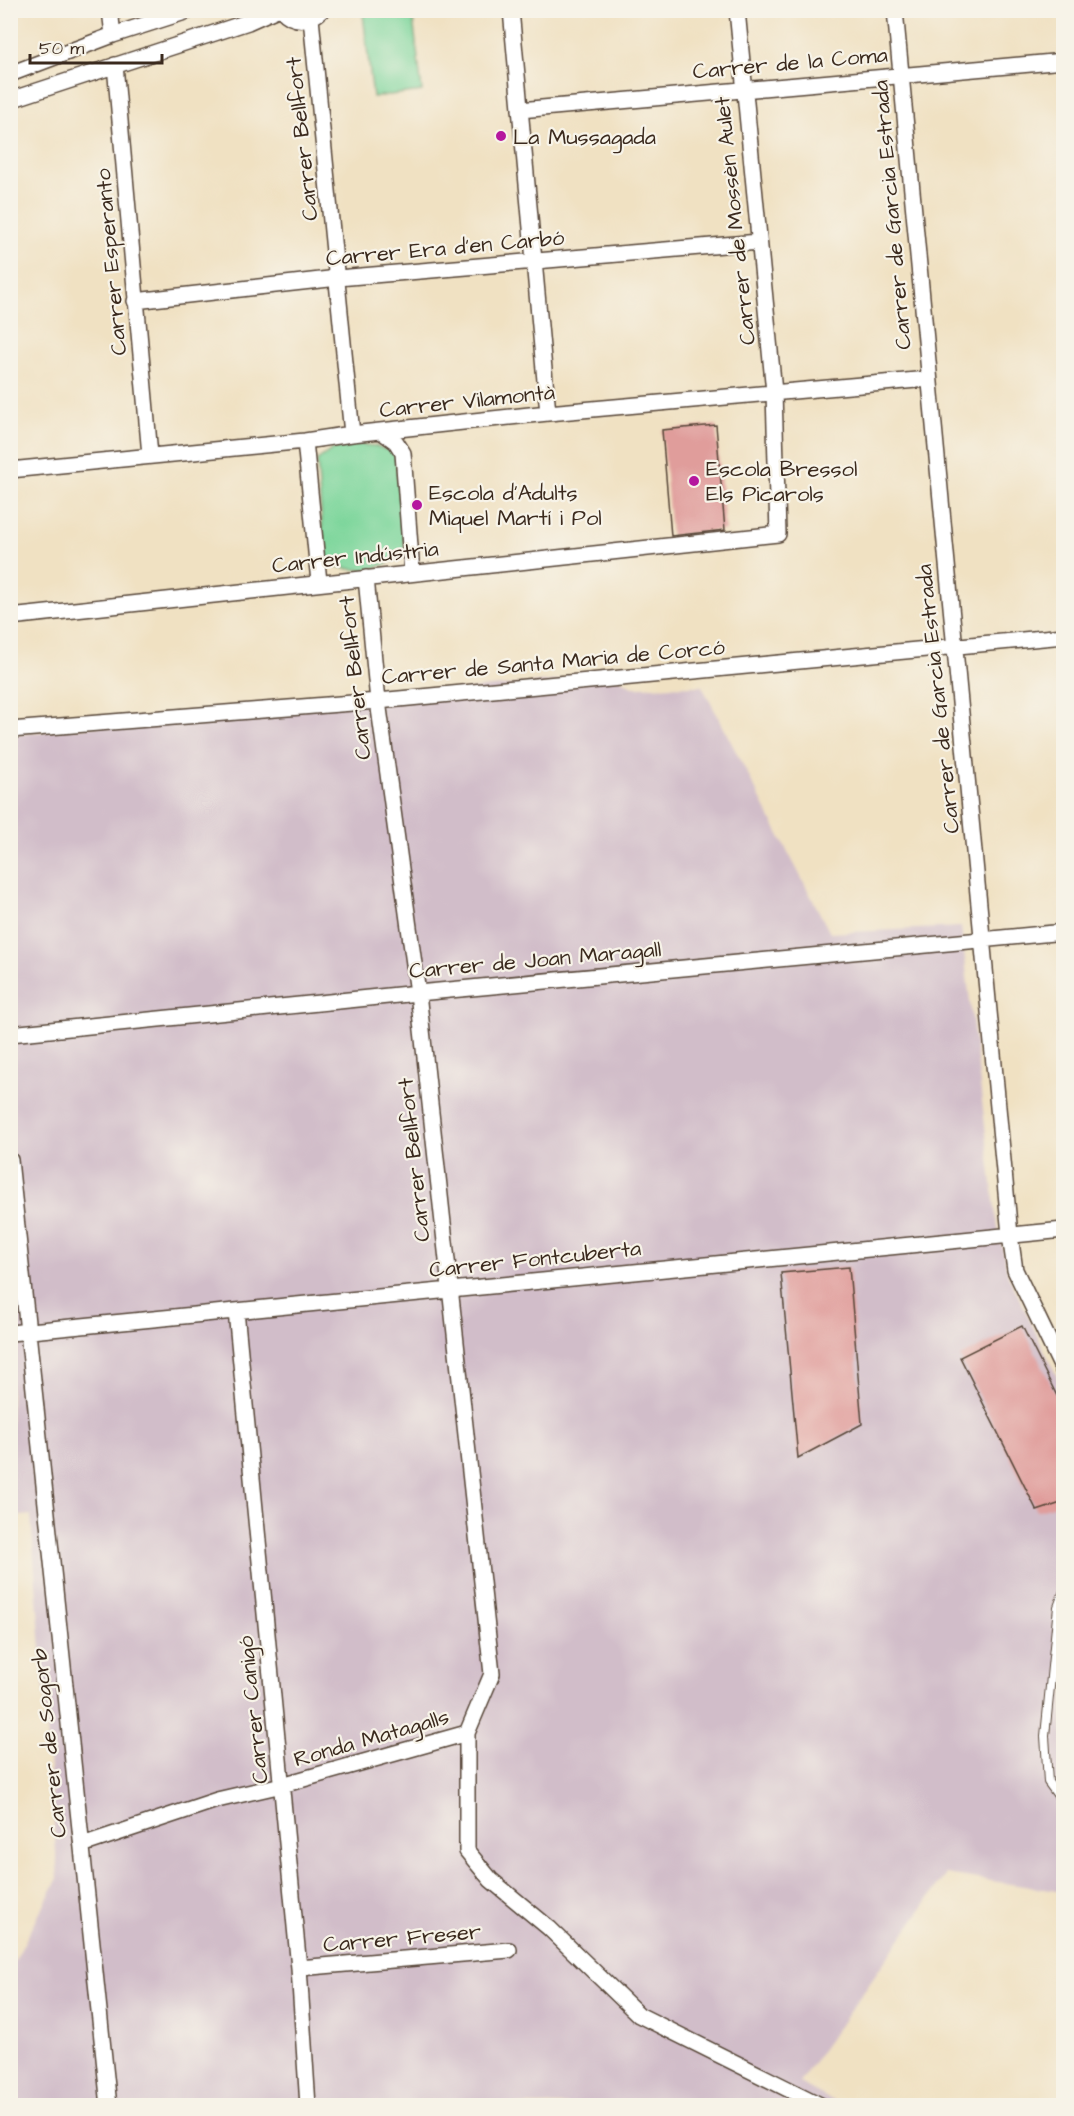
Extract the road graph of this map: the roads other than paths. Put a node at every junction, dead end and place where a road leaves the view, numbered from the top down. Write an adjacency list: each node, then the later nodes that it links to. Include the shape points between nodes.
1 (110, 10): 9 (street)
2 (191, 10): 9 (street)
3 (274, 10): 11 (street)
4 (282, 10): 8 (street, via 293,19)
5 (510, 10): 16 (street)
6 (738, 10): 14 (street, Carrer de Mossèn Aulet)
7 (895, 10): 13 (street, Carrer de Garcia Estrada)
8 (316, 14): 19 (street, Carrer Bellfort)
9 (112, 35): 12 (street)
10 (1064, 61): 13 (street, Carrer de la Coma)
11 (115, 65): 15 (street); 20 (street, Carrer Esperanto)
12 (10, 74)
13 (901, 74): 14 (street, Carrer de la Coma); 21 (street, Carrer de Garcia Estrada)
14 (744, 88): 16 (street, Carrer de la Coma); 17 (street, Carrer de Mossèn Aulet)
15 (10, 100)
16 (520, 110): 18 (street)
17 (759, 242): 18 (street, Carrer Era d'en Carbó); 22 (street, Carrer de Mossèn Aulet)
18 (534, 262): 19 (street, Carrer Era d'en Carbó); 23 (street)
19 (338, 279): 20 (street, Carrer Era d'en Carbó); 25 (street, Carrer Bellfort)
20 (135, 301): 27 (street, Carrer Esperanto)
21 (928, 379): 22 (street, Carrer Vilamontà); 34 (street, Carrer de Garcia Estrada)
22 (774, 392): 23 (street, Carrer Vilamontà); 29 (street, Carrer Indústria, via 778,534)
23 (548, 413): 24 (street, Carrer Vilamontà)
24 (382, 432): 25 (street, Carrer Vilamontà); 29 (street, via 403,453)
25 (352, 434): 26 (street, Carrer Vilamontà)
26 (305, 441): 27 (street, Carrer Vilamontà); 31 (street)
27 (150, 455): 28 (street, Carrer Vilamontà)
28 (10, 470)
29 (412, 573): 30 (street, Carrer Indústria)
30 (366, 579): 31 (street, Carrer Indústria); 35 (street, Carrer Bellfort)
31 (319, 582): 32 (street, Carrer Indústria)
32 (10, 617)
33 (1064, 636): 34 (street, Carrer de Santa Maria de Corcó)
34 (955, 647): 35 (street, Carrer de Santa Maria de Corcó); 38 (street, Carrer de Garcia Estrada)
35 (378, 700): 36 (street, Carrer de Santa Maria de Corcó); 39 (street, Carrer Bellfort)
36 (10, 730)
37 (1064, 932): 38 (street, Carrer de Joan Maragall)
38 (983, 940): 39 (street, Carrer de Joan Maragall); 43 (street, Carrer de Garcia Estrada)
39 (418, 993): 40 (street, Carrer de Joan Maragall); 44 (street, Carrer Bellfort)
40 (10, 1034)
41 (10, 1160): 46 (street, Carrer de Sogorb)
42 (1064, 1230): 43 (street, Carrer Fontcuberta)
43 (1010, 1235): 44 (street, Carrer Fontcuberta); 48 (street, Carrer de Garcia Estrada, via 1015,1270)
44 (450, 1289): 45 (street, Carrer Fontcuberta); 52 (street, Carrer Bellfort, via 492,1674)
45 (236, 1311): 46 (street, Carrer Fontcuberta); 53 (street, Carrer Canigó)
46 (28, 1332): 47 (street, Carrer Fontcuberta); 55 (street, Carrer de Sogorb)
47 (10, 1334)
48 (1064, 1372)
49 (1064, 1591): 50 (lane, via 1058,1607)
50 (1054, 1658): 51 (lane); 54 (lane, via 1045,1736 1048,1782)
51 (1064, 1665)
52 (466, 1733): 53 (street, Ronda Matagalls); 60 (street, via 467,1851 491,1880 549,1928 639,2015)
53 (282, 1785): 55 (street, Ronda Matagalls, via 217,1800); 57 (street, Carrer Canigó)
54 (1064, 1804)
55 (82, 1845): 58 (street, Carrer de Sogorb)
56 (509, 1950): 57 (street, Carrer Freser)
57 (299, 1968): 59 (street, Carrer Canigó)
58 (109, 2106)
59 (308, 2106)
60 (822, 2106)

